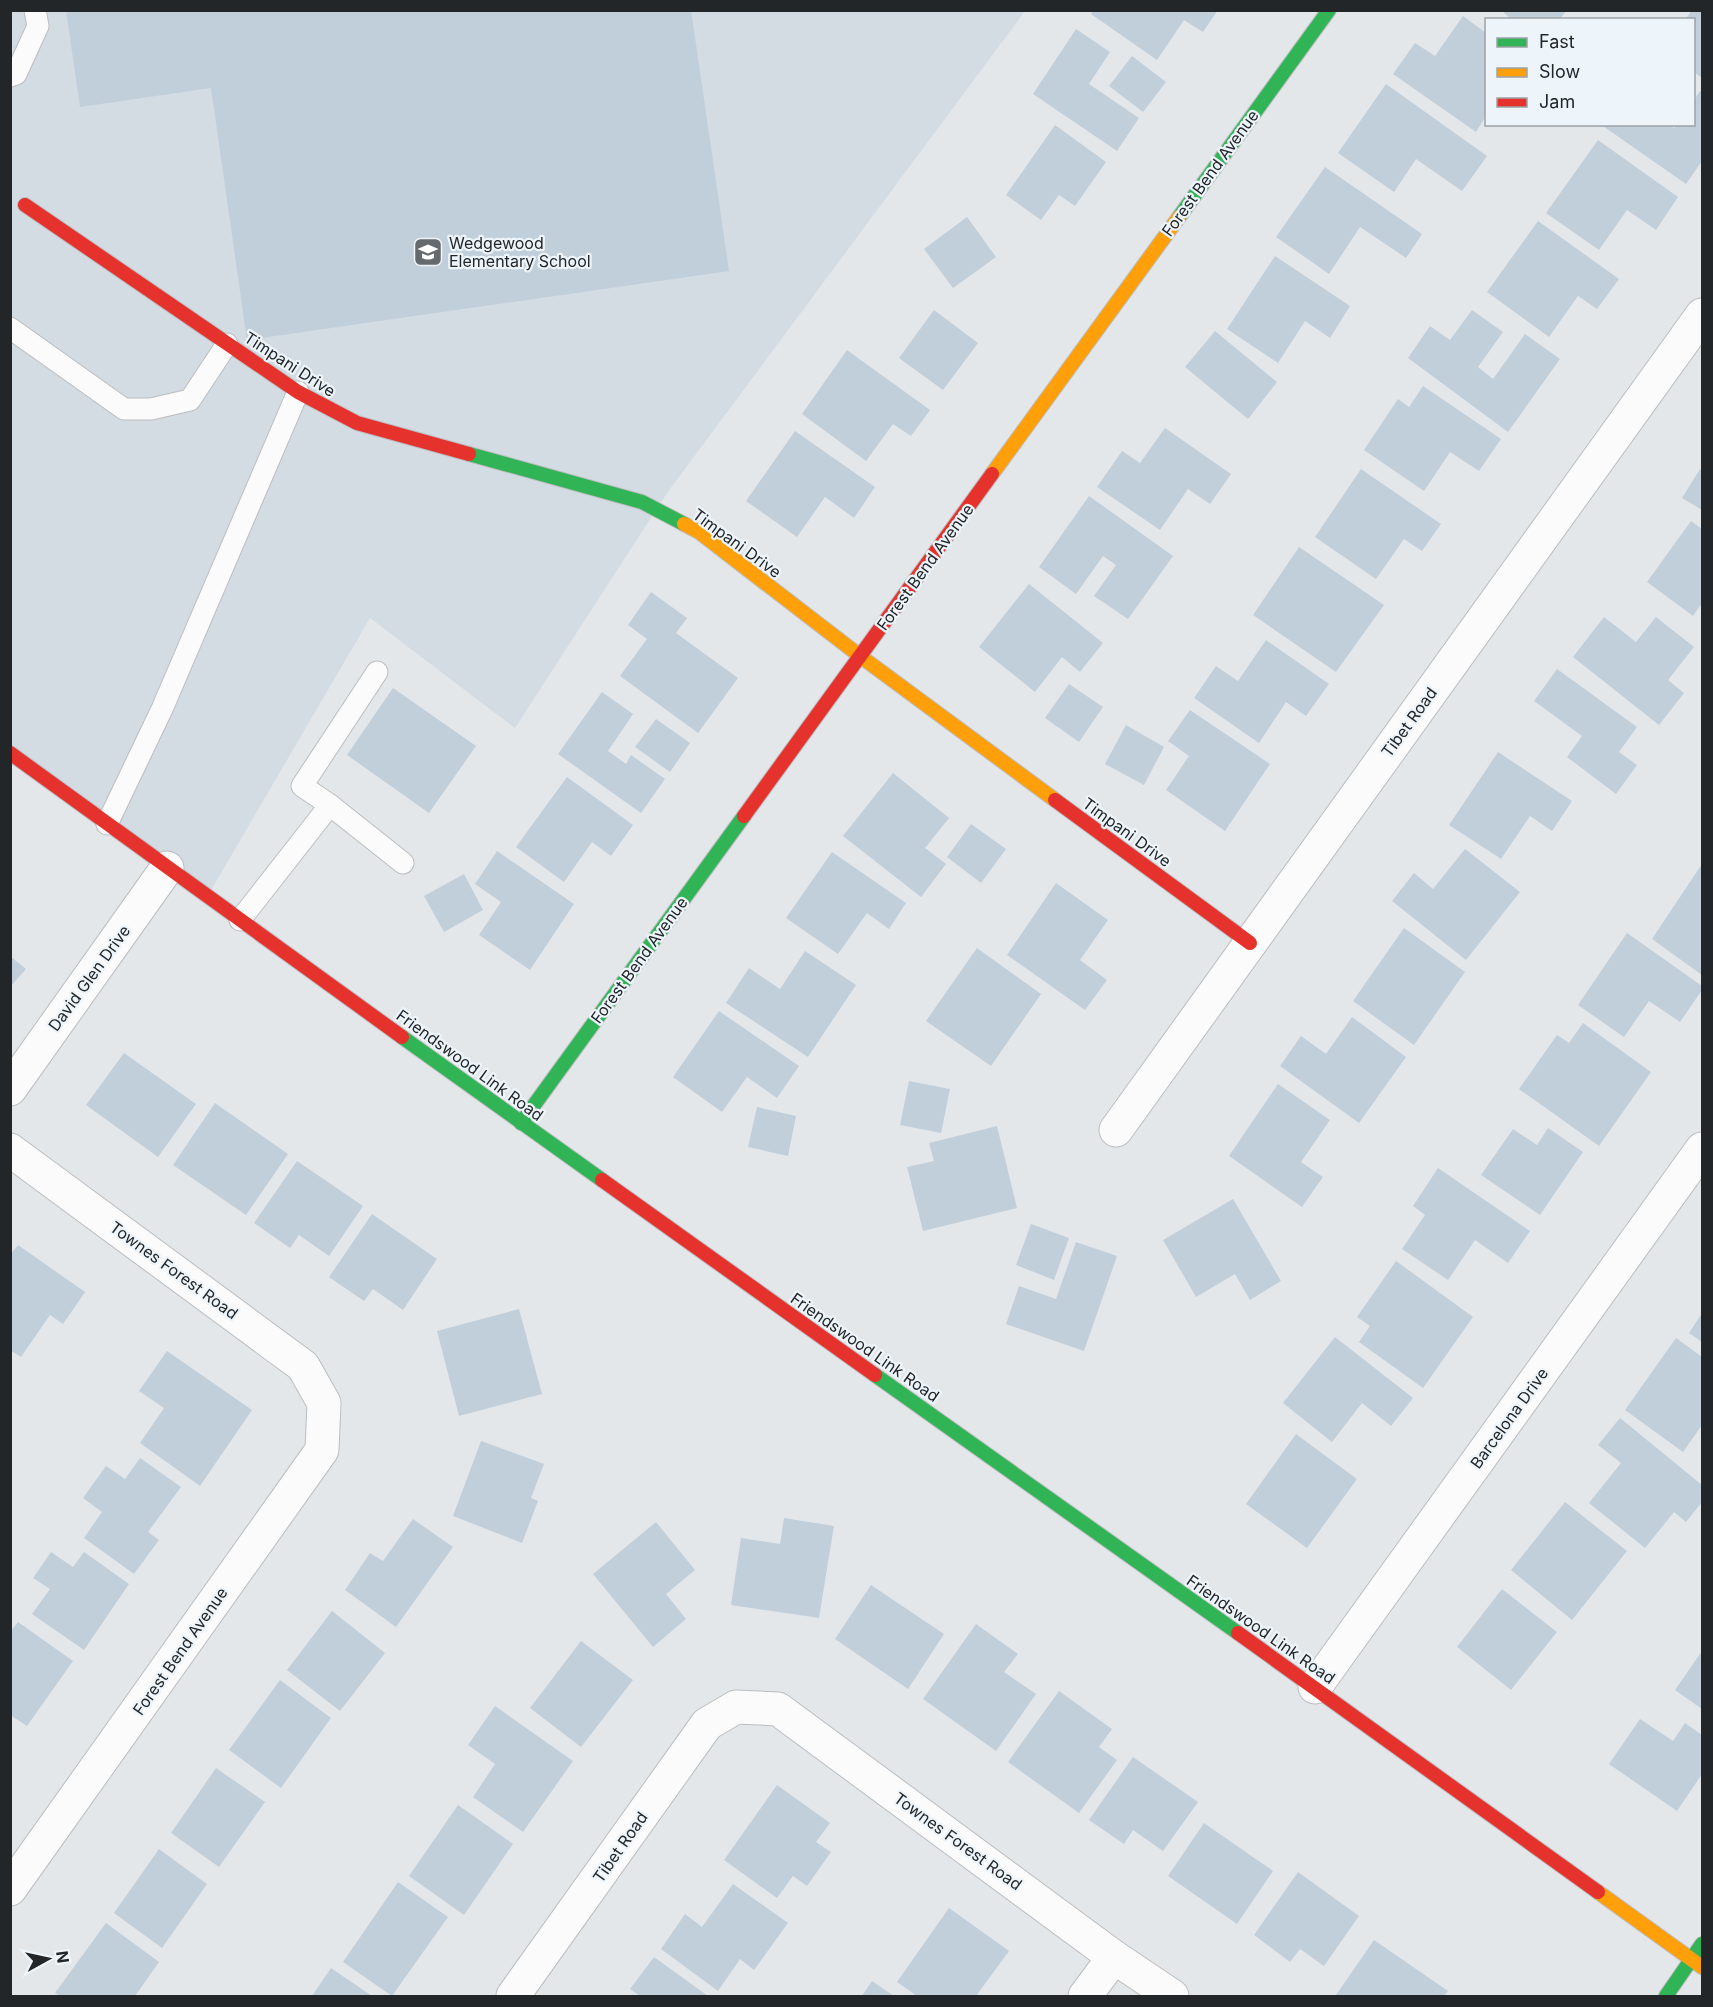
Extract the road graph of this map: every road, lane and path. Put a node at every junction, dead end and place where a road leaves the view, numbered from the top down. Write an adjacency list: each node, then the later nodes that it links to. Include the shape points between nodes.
1 (35, 10): 3 (lane, via 38,26)
2 (1329, 10): 9 (street, Forest Bend Avenue)
3 (13, 75)
4 (18, 204): 7 (street, Timpani Drive)
5 (1702, 315): 17 (street, Tibet Road)
6 (10, 327): 7 (lane, via 124,409 151,409 190,399)
7 (227, 344): 8 (street, Timpani Drive)
8 (298, 392): 9 (street, Timpani Drive, via 357,423 642,502 699,532); 13 (lane, via 162,709)
9 (860, 656): 17 (street, Timpani Drive); 19 (street, Forest Bend Avenue)
10 (377, 672): 12 (lane, via 302,786)
11 (10, 753): 13 (street, Friendswood Link Road)
12 (330, 805): 14 (lane); 16 (lane)
13 (108, 824): 15 (street, Friendswood Link Road)
14 (403, 863)
15 (167, 868): 16 (street, Friendswood Link Road); 18 (street, David Glen Drive)
16 (240, 920): 19 (street, Friendswood Link Road)
17 (1250, 943): 20 (street, Tibet Road)
18 (10, 1089)
19 (521, 1123): 24 (street, Friendswood Link Road)
20 (1116, 1130)
21 (1702, 1149): 24 (street, Barcelona Drive)
22 (10, 1150): 23 (street, Townes Forest Road, via 303,1366)
23 (324, 1403): 26 (street, Forest Bend Avenue, via 322,1450)
24 (1315, 1688): 29 (street, Friendswood Link Road)
25 (736, 1707): 28 (street, Townes Forest Road, via 778,1708); 30 (street, Tibet Road, via 707,1724)
26 (10, 1889)
27 (1702, 1944): 29 (street)
28 (1114, 1957): 31 (street); 32 (street, Townes Forest Road)
29 (1697, 1963): 33 (street)
30 (513, 1996)
31 (1086, 1996)
32 (1172, 1996)
33 (1666, 1996)

